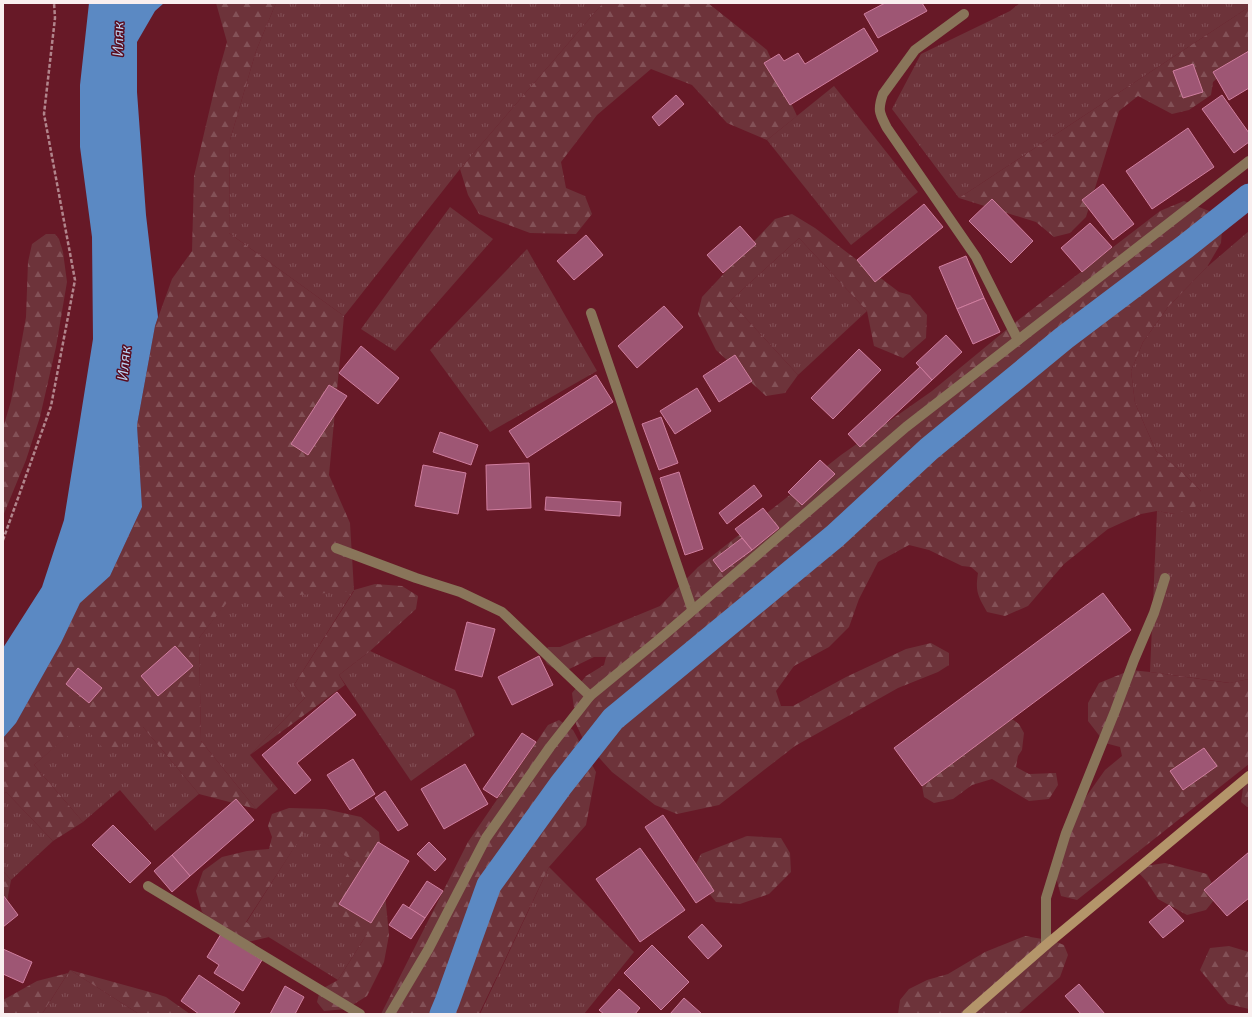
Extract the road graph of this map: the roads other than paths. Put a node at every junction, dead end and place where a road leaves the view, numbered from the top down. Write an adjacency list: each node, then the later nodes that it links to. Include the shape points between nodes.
1 (964, 14): 4 (street, via 915,50 882,94 880,114 976,257)
2 (1249, 161): 4 (street)
3 (591, 313): 7 (street)
4 (1018, 340): 7 (street, via 906,427)
5 (336, 548): 8 (street, via 460,592 502,612)
6 (1165, 578): 11 (street, via 1154,613 1066,833 1046,898)
7 (692, 609): 8 (street)
8 (590, 696): 13 (street, via 486,838 428,950)
9 (1249, 776): 11 (street)
10 (148, 886): 12 (street)
11 (1046, 945): 14 (street)
12 (360, 1014)
13 (390, 1014)
14 (967, 1014)

